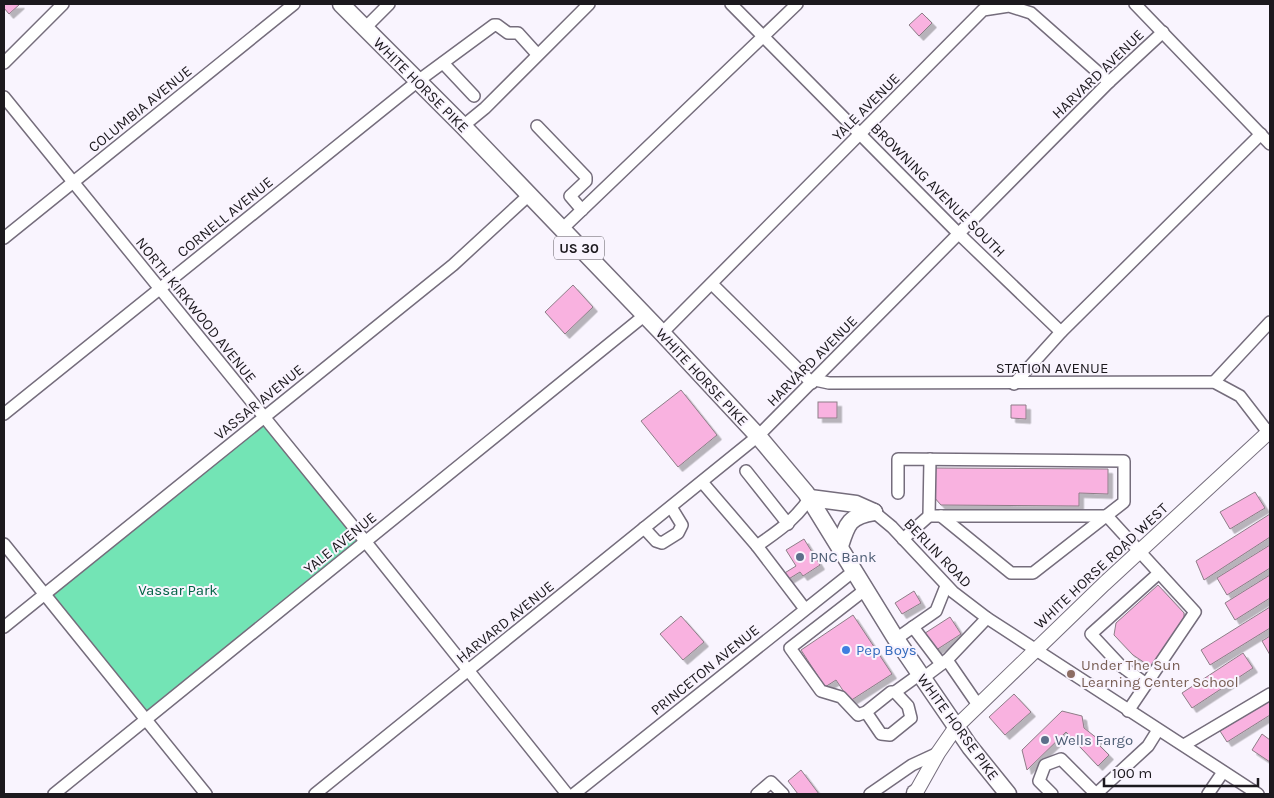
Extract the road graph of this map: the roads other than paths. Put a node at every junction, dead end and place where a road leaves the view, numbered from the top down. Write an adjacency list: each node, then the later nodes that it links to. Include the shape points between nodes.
1 (63, 4): 13 (street)
2 (294, 4): 24 (street, COLUMBIA AVENUE)
3 (341, 4): 9 (highway, WHITE HORSE PIKE / US 30)
4 (390, 4): 9 (street)
5 (589, 4): 12 (street)
6 (731, 4): 11 (street, BROWNING AVENUE SOUTH)
7 (797, 4): 11 (street)
8 (1135, 4): 10 (street)
9 (364, 28): 15 (highway, WHITE HORSE PIKE / US 30)
10 (1163, 32): 16 (street, HARVARD AVENUE); 22 (street)
11 (763, 36): 21 (street, BROWNING AVENUE SOUTH); 26 (street)
12 (537, 54): 14 (street, CORNELL AVENUE, via 518,33 508,33 494,25); 19 (street)
13 (4, 63)
14 (443, 63): 15 (street, CORNELL AVENUE); 17 (street)
15 (418, 81): 19 (highway, WHITE HORSE PIKE / US 30); 31 (street, CORNELL AVENUE)
16 (1108, 82): 21 (street, YALE AVENUE, via 1031,13 1009,6 983,10); 28 (street, HARVARD AVENUE)
17 (474, 96)
18 (4, 97): 24 (street, NORTH KIRKWOOD AVENUE)
19 (463, 126): 25 (highway, WHITE HORSE PIKE / US 30)
20 (536, 126): 26 (street, via 586,177 586,181 570,196)
21 (861, 133): 28 (street, BROWNING AVENUE SOUTH); 30 (street, YALE AVENUE)
22 (1261, 134): 23 (street); 34 (street)
23 (1270, 144)
24 (73, 182): 29 (street, COLUMBIA AVENUE); 31 (street, NORTH KIRKWOOD AVENUE)
25 (530, 195): 27 (highway, WHITE HORSE PIKE / US 30); 40 (street, VASSAR AVENUE, via 453,265)
26 (582, 210): 27 (street)
27 (561, 230): 32 (highway, WHITE HORSE PIKE / US 30)
28 (959, 234): 34 (street, BROWNING AVENUE SOUTH); 36 (street, HARVARD AVENUE)
29 (4, 238)
30 (712, 284): 35 (street, YALE AVENUE); 36 (street)
31 (160, 289): 39 (street, CORNELL AVENUE); 40 (street, NORTH KIRKWOOD AVENUE)
32 (645, 316): 35 (highway, WHITE HORSE PIKE / US 30); 56 (street, YALE AVENUE)
33 (1270, 322): 37 (street)
34 (1061, 332): 38 (street)
35 (662, 333): 42 (highway, WHITE HORSE PIKE / US 30)
36 (813, 381): 38 (street, STATION AVENUE); 42 (street, HARVARD AVENUE)
37 (1214, 382): 38 (street, STATION AVENUE); 41 (street, STATION AVENUE, via 1240,396)
38 (1014, 384)
39 (4, 414)
40 (264, 417): 56 (street, NORTH KIRKWOOD AVENUE); 65 (street, VASSAR AVENUE)
41 (1270, 433): 60 (main road, WHITE HORSE ROAD WEST)
42 (758, 436): 45 (street, HARVARD AVENUE); 47 (highway, WHITE HORSE PIKE / US 30)
43 (930, 459): 46 (street, via 898,459); 50 (street); 52 (street, via 1124,461 1124,502)
44 (746, 471): 53 (street)
45 (702, 482): 48 (street, HARVARD AVENUE); 58 (street)
46 (898, 493)
47 (810, 498): 49 (highway, via 856,504); 53 (street); 59 (highway, WHITE HORSE PIKE / US 30)
48 (671, 507): 54 (street, HARVARD AVENUE); 54 (street, via 682,525 678,533 662,543)
49 (874, 512): 55 (street, BERLIN ROAD); 59 (highway, via 857,516 849,522)
50 (929, 516): 51 (street); 55 (street)
51 (942, 516): 52 (street); 52 (street, via 1011,573 1034,573)
52 (1107, 516): 60 (street)
53 (788, 524): 58 (street)
54 (644, 528): 75 (street, HARVARD AVENUE)
55 (903, 539): 63 (street, BERLIN ROAD)
56 (365, 541): 75 (street, NORTH KIRKWOOD AVENUE); 83 (street, YALE AVENUE)
57 (4, 544): 65 (street)
58 (757, 546): 66 (street)
59 (840, 546): 61 (highway, WHITE HORSE PIKE / US 30)
60 (1139, 551): 62 (street); 73 (main road, WHITE HORSE ROAD WEST)
61 (855, 570): 64 (highway, WHITE HORSE PIKE / US 30); 66 (street, PRINCETON AVENUE)
62 (1159, 573): 77 (street, via 1195,612); 77 (street, via 1091,634 1120,665)
63 (946, 586): 67 (street, BERLIN ROAD); 70 (street, via 936,611)
64 (866, 589): 71 (street); 72 (highway, WHITE HORSE PIKE / US 30)
65 (44, 594): 69 (street, VASSAR AVENUE); 83 (street)
66 (805, 609): 68 (street, PRINCETON AVENUE)
67 (988, 618): 73 (street, BERLIN ROAD); 74 (street)
68 (791, 620): 71 (street); 94 (street, PRINCETON AVENUE)
69 (4, 627)
70 (913, 627): 72 (street); 74 (street)
71 (803, 638): 82 (street, via 790,648 821,691 841,697 858,715)
72 (896, 639): 76 (highway, WHITE HORSE PIKE / US 30)
73 (1035, 651): 80 (main road, WHITE HORSE ROAD WEST); 81 (street, BERLIN ROAD)
74 (944, 662): 76 (street); 80 (street)
75 (469, 670): 92 (street, HARVARD AVENUE); 93 (street, NORTH KIRKWOOD AVENUE)
76 (921, 676): 78 (street); 84 (highway, WHITE HORSE PIKE / US 30)
77 (1146, 684): 81 (street)
78 (895, 692): 82 (street); 82 (street, via 908,706 911,718 890,735 881,734)
79 (1270, 694): 86 (street)
80 (978, 706): 84 (main road, WHITE HORSE ROAD WEST)
81 (1128, 711): 85 (street, BERLIN ROAD)
82 (866, 712)
83 (146, 719): 90 (street, YALE AVENUE); 91 (street)
84 (956, 727): 87 (main road, WHITE HORSE ROAD WEST); 89 (highway, WHITE HORSE PIKE / US 30)
85 (1158, 730): 86 (street, BERLIN ROAD); 101 (street, via 1148,746)
86 (1184, 745): 88 (street, BERLIN ROAD)
87 (938, 753): 97 (street, via 912,765); 98 (main road, WHITE HORSE ROAD WEST)
88 (1223, 772): 102 (street); 103 (street, BERLIN ROAD)
89 (999, 787): 99 (highway, WHITE HORSE PIKE / US 30)
90 (54, 794)
91 (206, 794)
92 (315, 794)
93 (567, 794)
94 (574, 794)
95 (757, 794): 96 (street, via 771,782)
96 (783, 794)
97 (870, 794)
98 (915, 794)
99 (1008, 794)
100 (1052, 794): 101 (street, via 1039,781 1039,775 1045,765 1061,759)
101 (1096, 794)
102 (1208, 794)
103 (1258, 794)

